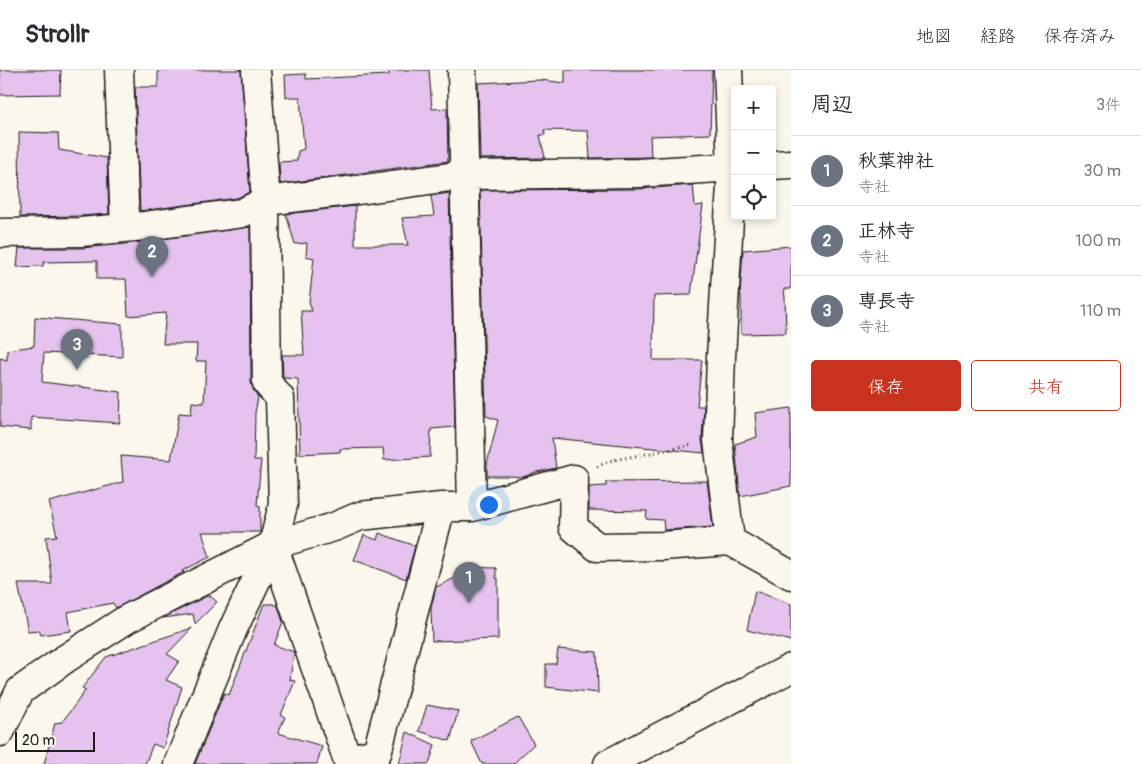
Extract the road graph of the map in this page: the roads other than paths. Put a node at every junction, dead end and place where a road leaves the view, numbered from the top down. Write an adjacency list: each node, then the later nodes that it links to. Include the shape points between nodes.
1 (120, 70): 12 (street)
2 (256, 70): 11 (street)
3 (462, 70): 9 (street)
4 (728, 70): 5 (street)
5 (731, 130)
6 (791, 164): 7 (street)
7 (776, 165)
8 (731, 167): 9 (street, via 639,173)
9 (464, 174): 11 (street); 14 (street)
10 (732, 175): 16 (street, via 718,440)
11 (266, 201): 12 (street, via 242,213); 17 (street, via 267,383 280,398 283,505)
12 (125, 228): 13 (street)
13 (0, 234)
14 (472, 506): 15 (street); 16 (street, via 574,479 573,527 597,547)
15 (441, 507): 17 (street, via 360,516 334,527); 23 (street, via 378,753)
16 (730, 541): 18 (street)
17 (273, 544): 21 (street, via 126,618); 23 (street); 24 (street, via 233,629)
18 (791, 574)
19 (791, 668): 25 (street)
20 (0, 680): 21 (street)
21 (32, 682): 22 (street, via 20,691)
22 (0, 732)
23 (349, 762)
24 (178, 764)
25 (608, 764)

